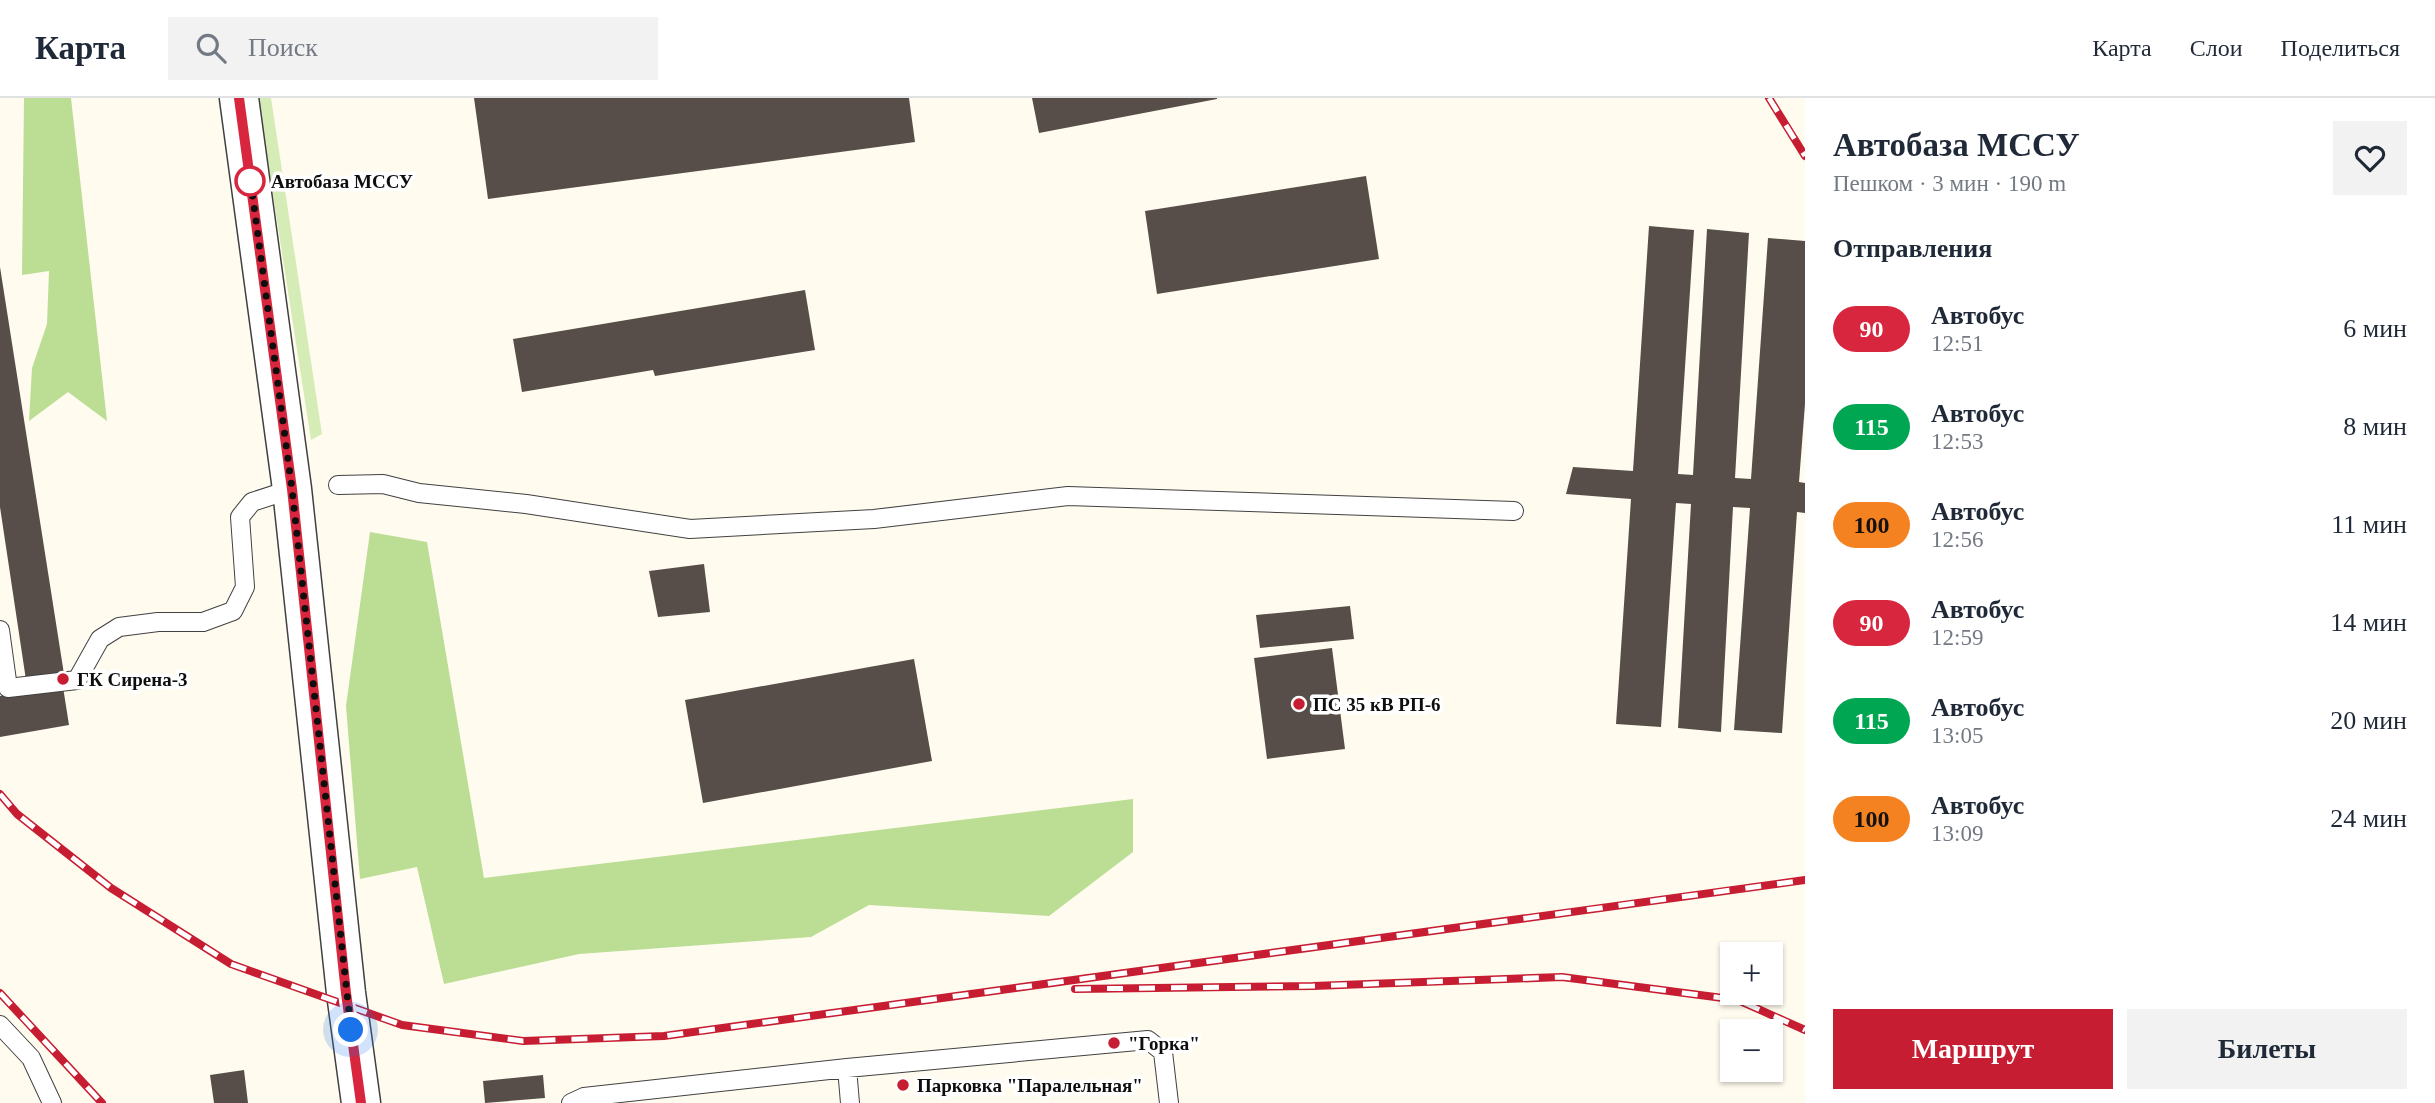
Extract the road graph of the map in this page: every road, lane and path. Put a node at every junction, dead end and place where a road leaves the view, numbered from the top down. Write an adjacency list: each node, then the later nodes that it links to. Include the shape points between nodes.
1 (239, 98): 3 (street)
2 (338, 485): 4 (lane, via 383,484 419,493 690,529 874,519 1068,496)
3 (292, 489): 5 (lane, via 252,502 240,517 245,587 233,611 203,622 118,627 100,639 77,680 8,688); 10 (street)
4 (1514, 511)
5 (0, 630)
6 (0, 1025): 9 (lane, via 31,1058)
7 (847, 1068): 8 (lane, via 1148,1040 1163,1052); 11 (lane, via 584,1097); 12 (lane)
8 (1167, 1101)
9 (52, 1103)
10 (361, 1103)
11 (571, 1103)
12 (850, 1103)

